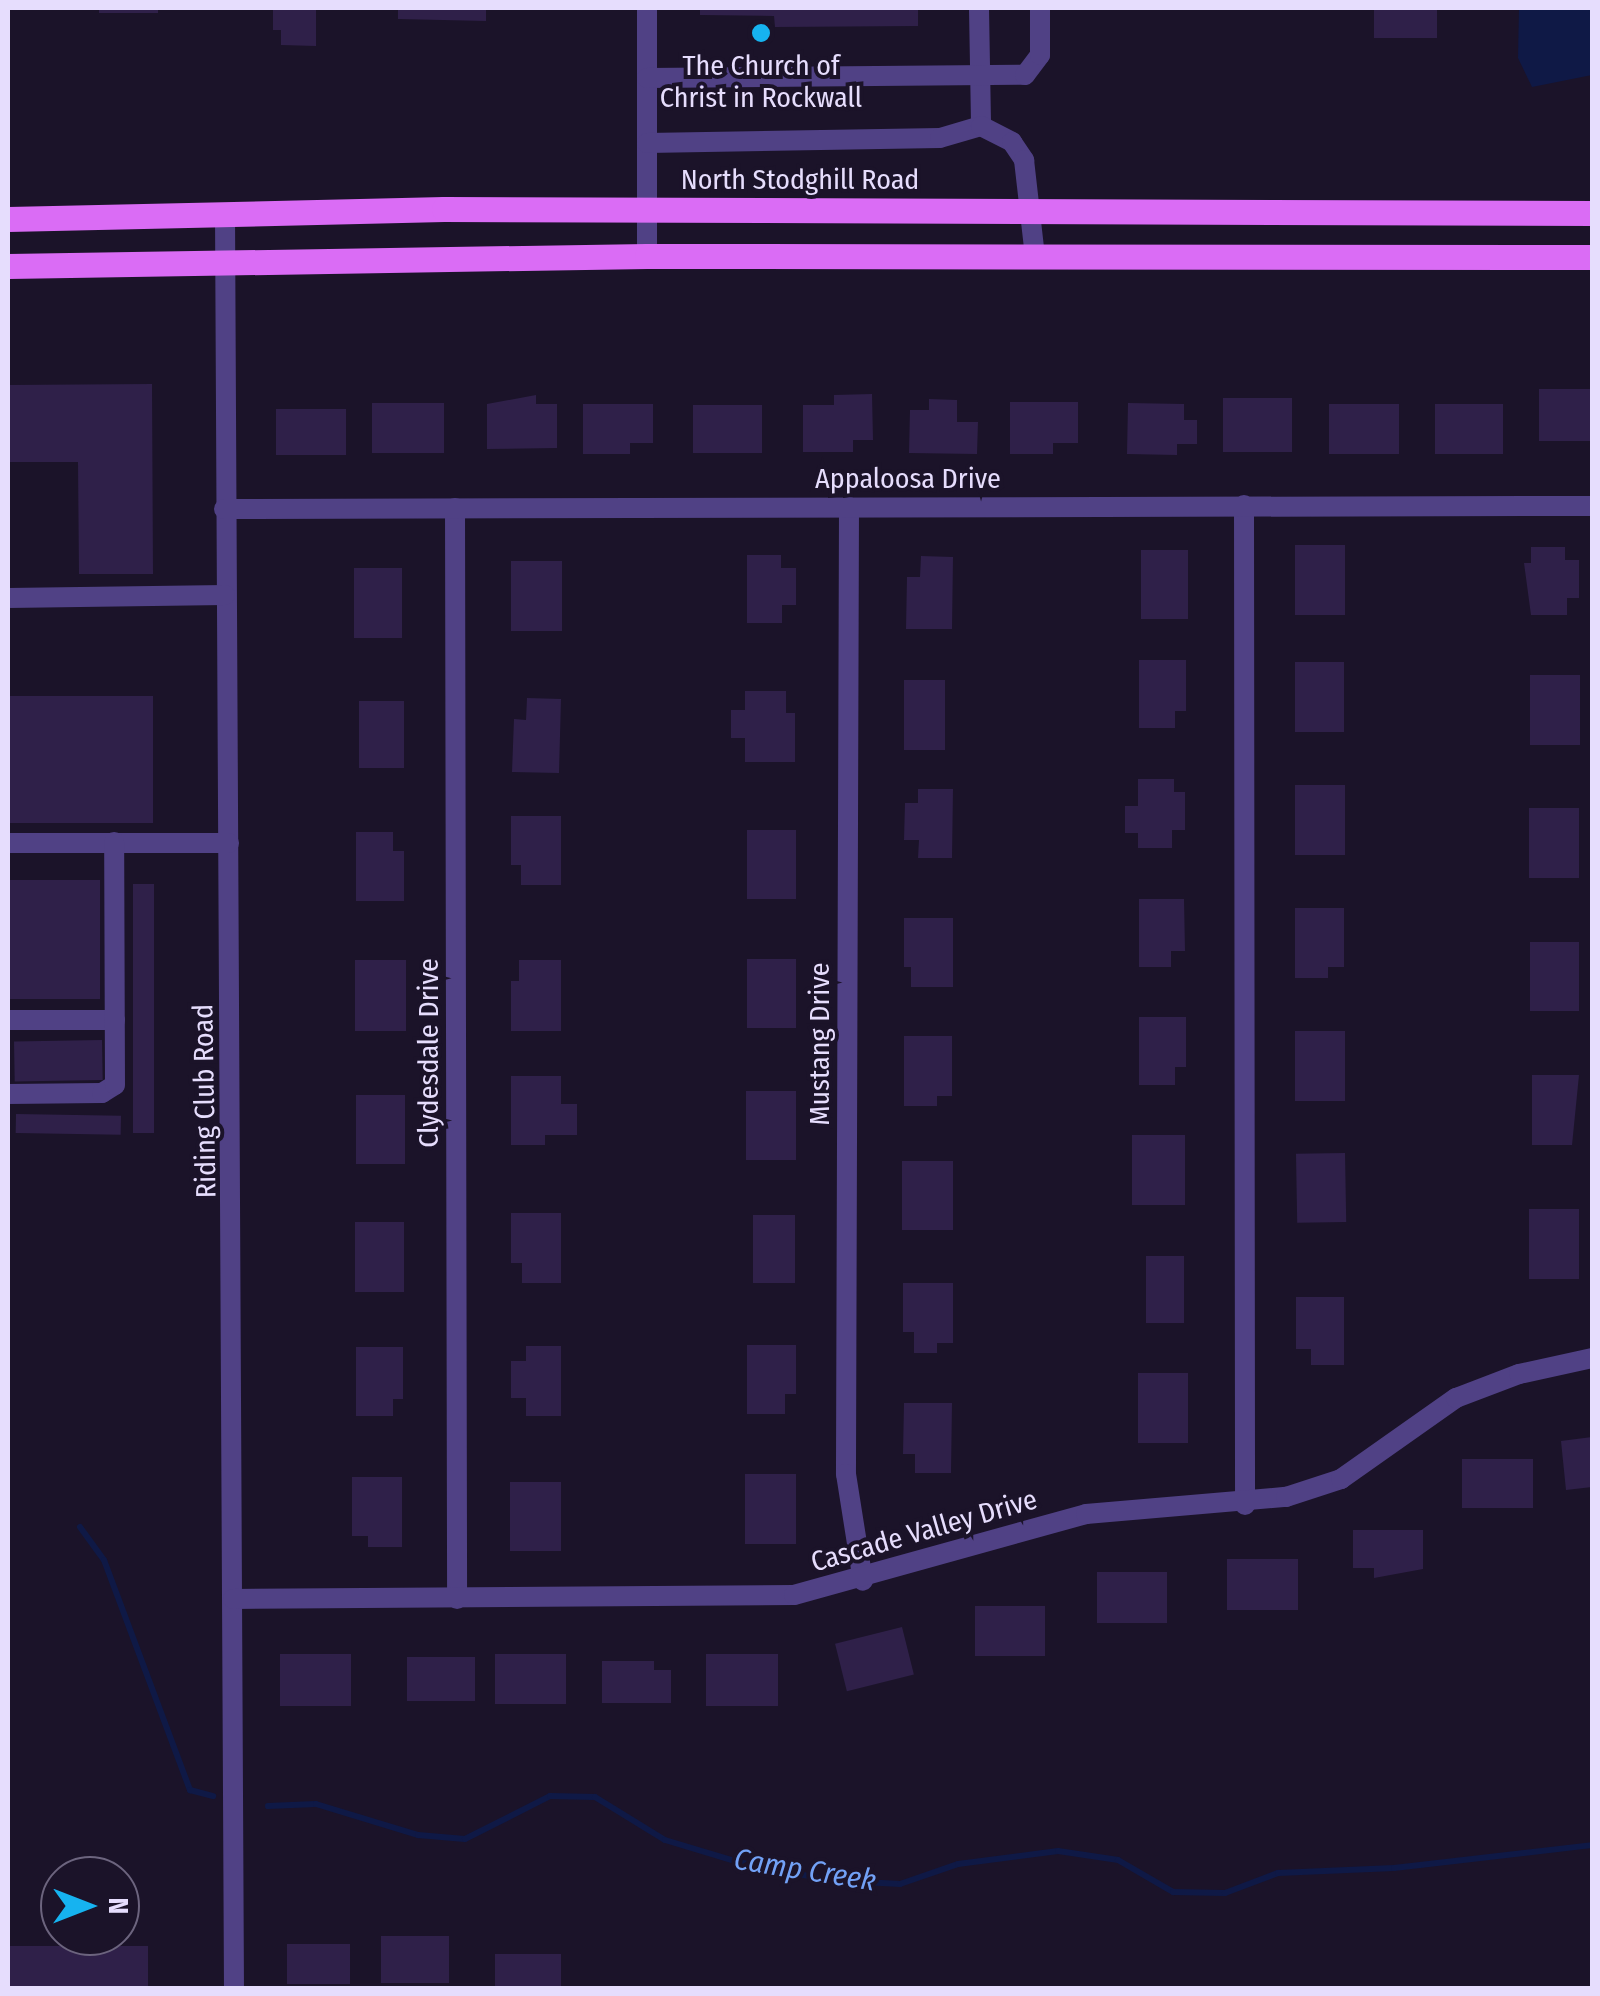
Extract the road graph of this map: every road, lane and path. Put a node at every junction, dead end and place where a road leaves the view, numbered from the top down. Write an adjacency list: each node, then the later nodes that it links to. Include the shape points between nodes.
1 (646, 8): 5 (street)
2 (979, 8): 4 (street)
3 (1040, 8): 4 (street, via 1036,66 1025,75)
4 (980, 74): 5 (street); 6 (street)
5 (647, 78): 7 (street)
6 (981, 126): 7 (street, via 940,138); 9 (street, via 1012,142 1024,160)
7 (647, 143): 8 (street)
8 (647, 210): 9 (main road, North Stodghill Road); 10 (main road, North Stodghill Road); 13 (street)
9 (1032, 210): 11 (main road, North Stodghill Road); 14 (street)
10 (225, 213): 12 (main road, North Stodghill Road); 16 (street, Riding Club Road)
11 (1592, 214)
12 (8, 220)
13 (648, 256): 14 (main road); 16 (main road)
14 (1036, 256): 15 (main road)
15 (1592, 257)
16 (224, 262): 17 (main road); 22 (street, Riding Club Road)
17 (8, 266)
18 (1244, 505): 19 (street, Appaloosa Drive); 20 (street, Appaloosa Drive); 32 (street)
19 (849, 506): 21 (street, Appaloosa Drive); 33 (street, Mustang Drive, via 846,1474)
20 (1592, 506)
21 (455, 508): 22 (street, Appaloosa Drive); 35 (street, Clydesdale Drive)
22 (224, 509): 23 (street, Riding Club Road)
23 (225, 595): 24 (street); 26 (street, Riding Club Road)
24 (8, 598)
25 (114, 842): 26 (street); 27 (street); 29 (street)
26 (229, 842): 34 (street, Riding Club Road)
27 (8, 843)
28 (8, 1020): 29 (street)
29 (115, 1020): 30 (street, via 115,1085 102,1093)
30 (8, 1094)
31 (1592, 1358): 32 (street, Cascade Valley Drive, via 1518,1374 1456,1398 1341,1479)
32 (1244, 1504): 33 (street, Cascade Valley Drive, via 1148,1504 1086,1514)
33 (863, 1581): 35 (street, Cascade Valley Drive, via 735,1600)
34 (233, 1598): 35 (street, Cascade Valley Drive); 36 (street, Riding Club Road)
35 (457, 1599)
36 (234, 1988)

